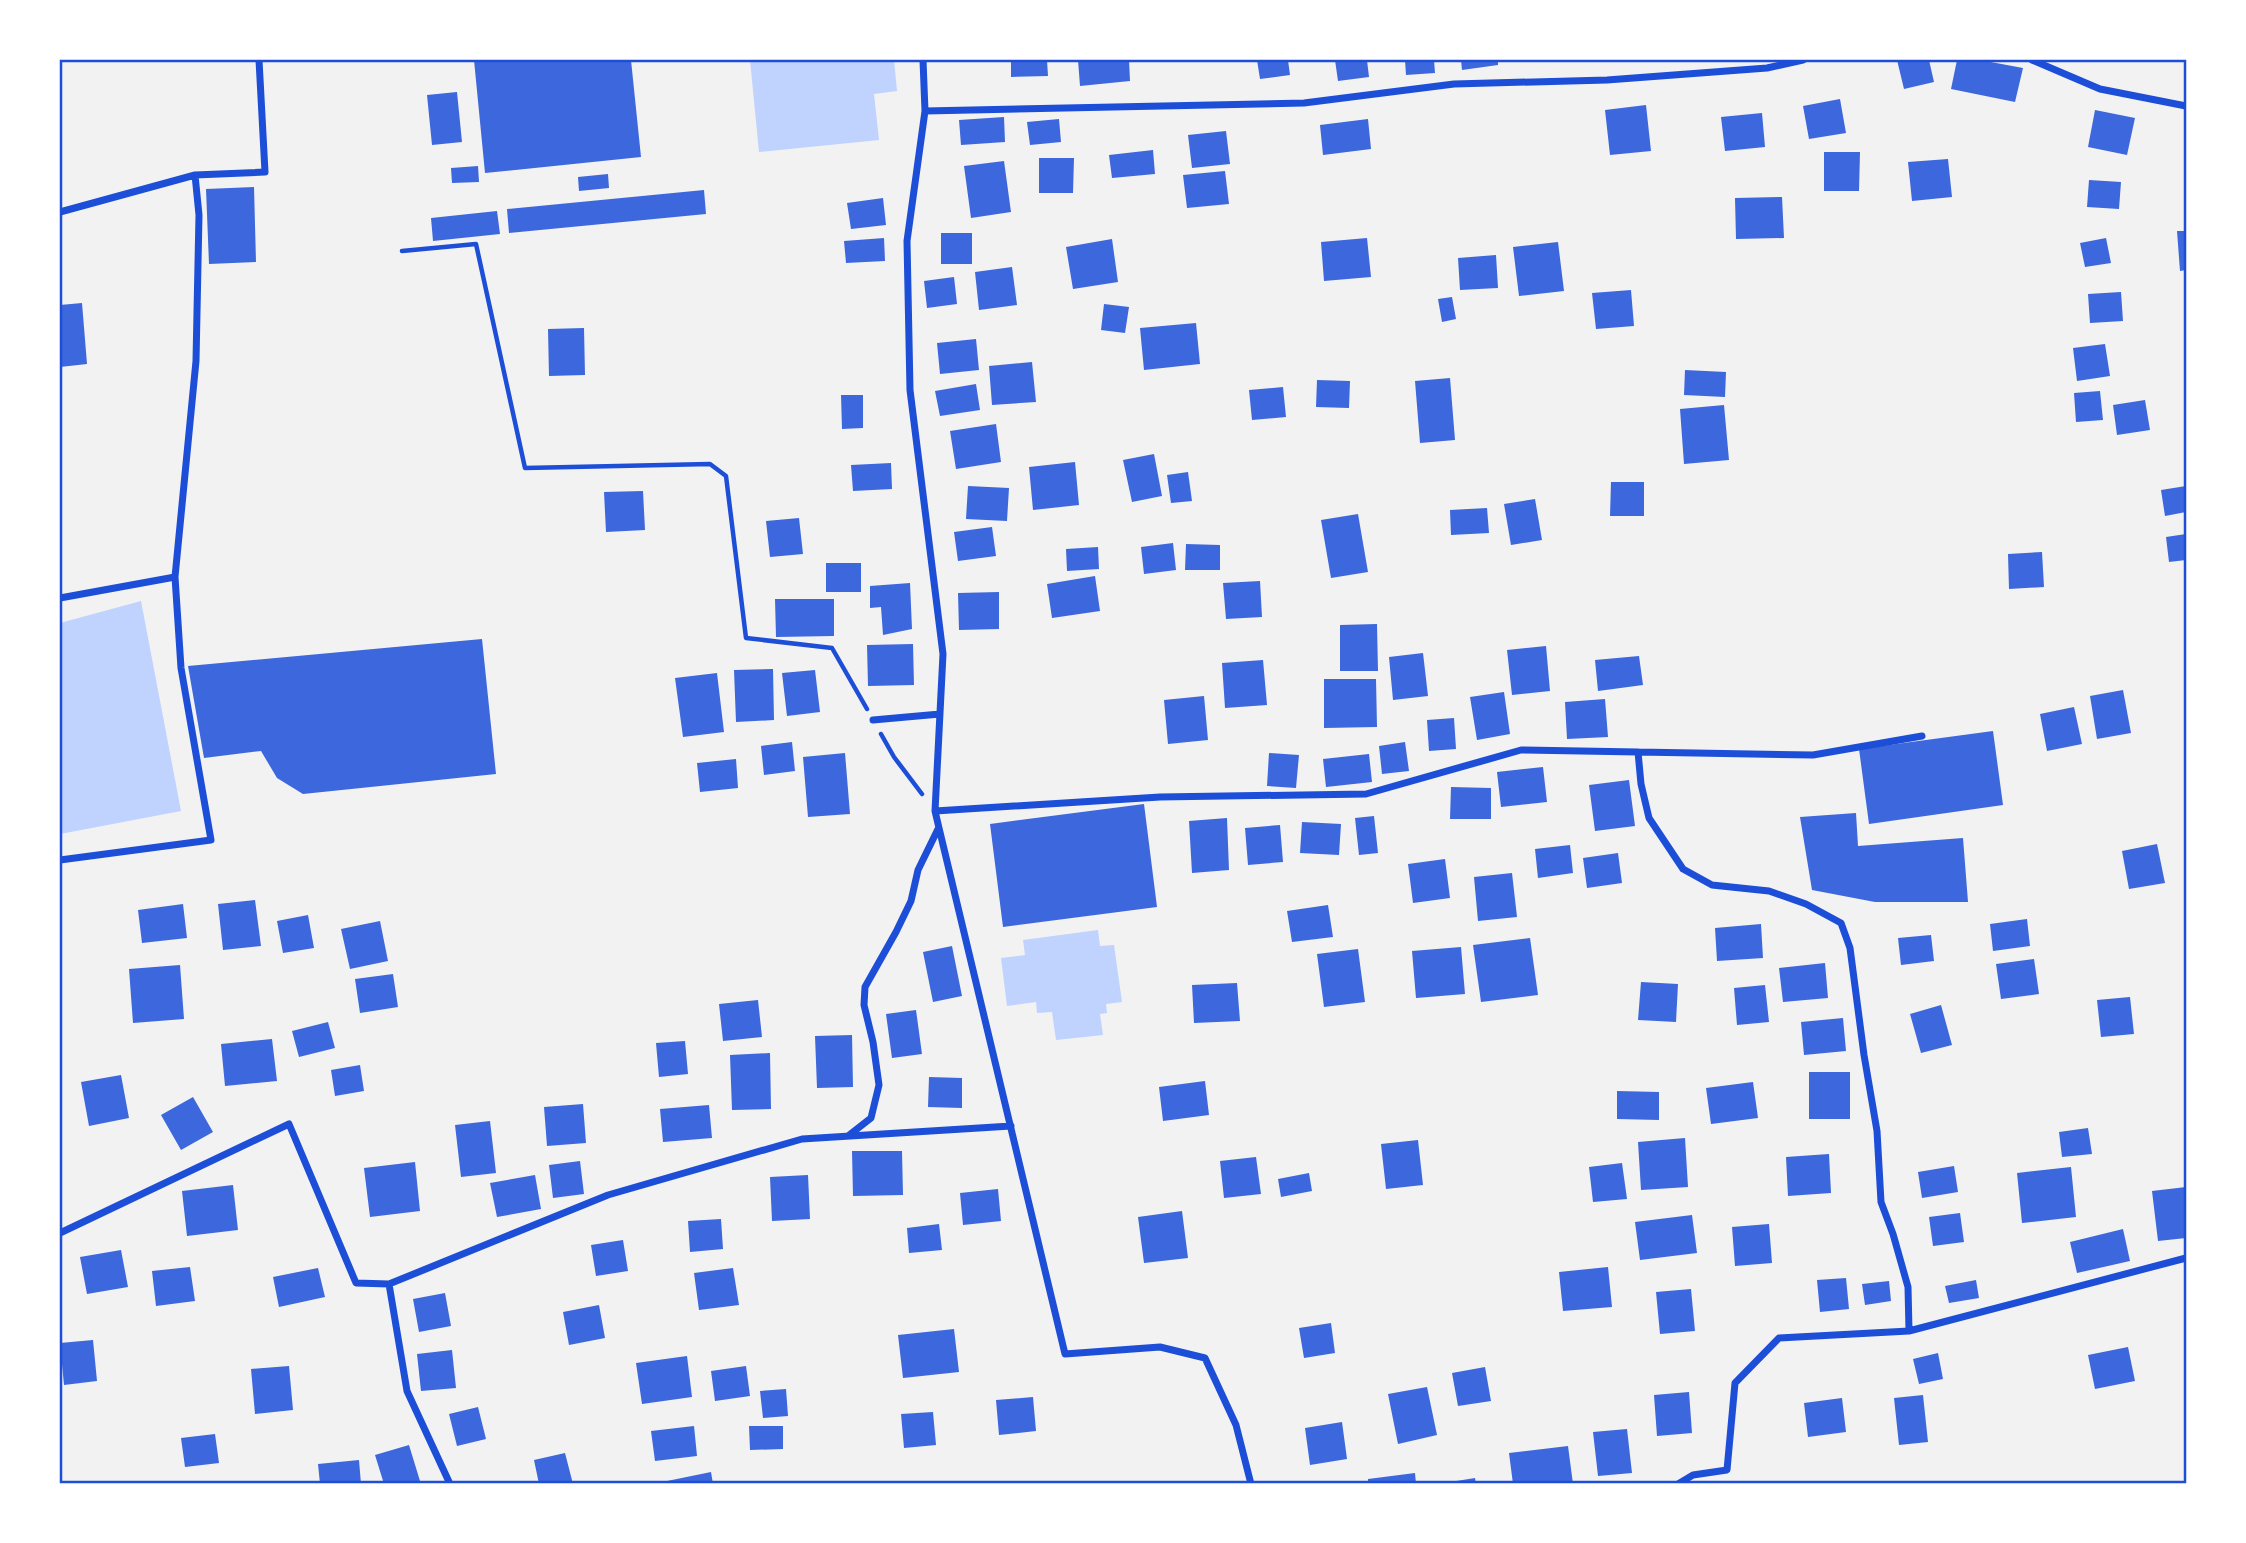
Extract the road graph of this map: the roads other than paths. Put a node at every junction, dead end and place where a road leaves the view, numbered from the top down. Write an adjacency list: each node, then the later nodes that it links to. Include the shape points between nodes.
1 (259, 60): 7 (street, via 265,172)
2 (923, 60): 6 (street)
3 (1803, 60): 6 (street, via 1768,68 1606,80 1454,84 1304,103)
4 (2032, 60): 5 (street, via 2100,89)
5 (2186, 106)
6 (925, 111): 11 (street, via 907,241 909,377 943,654)
7 (195, 175): 8 (street); 9 (street, via 199,215 195,361)
8 (60, 212)
9 (175, 577): 10 (street); 17 (street, via 181,668 211,840)
10 (60, 598)
11 (940, 715): 12 (street); 15 (street)
12 (873, 720)
13 (1922, 736): 14 (street, via 1813,755)
14 (1638, 752): 15 (street, via 1521,750 1366,794 1160,797); 23 (street, via 1649,818 1683,869 1712,885 1769,891 1841,923 1850,948 1877,1131 1881,1202 1908,1287)
15 (935, 811): 16 (street)
16 (939, 828): 18 (street); 19 (street, via 918,870 911,901 865,987 864,1005 879,1085 871,1118)
17 (60, 860)
18 (1012, 1126): 19 (street); 25 (street, via 1065,1354 1160,1347 1205,1358 1236,1425)
19 (847, 1137): 22 (street, via 802,1139 608,1195)
20 (60, 1233): 22 (street, via 289,1124 356,1283)
21 (2186, 1258): 23 (street)
22 (389, 1284): 24 (street, via 407,1391)
23 (1909, 1331): 26 (street, via 1779,1338 1735,1383 1727,1470 1693,1475)
24 (450, 1483)
25 (1251, 1483)
26 (1678, 1483)

